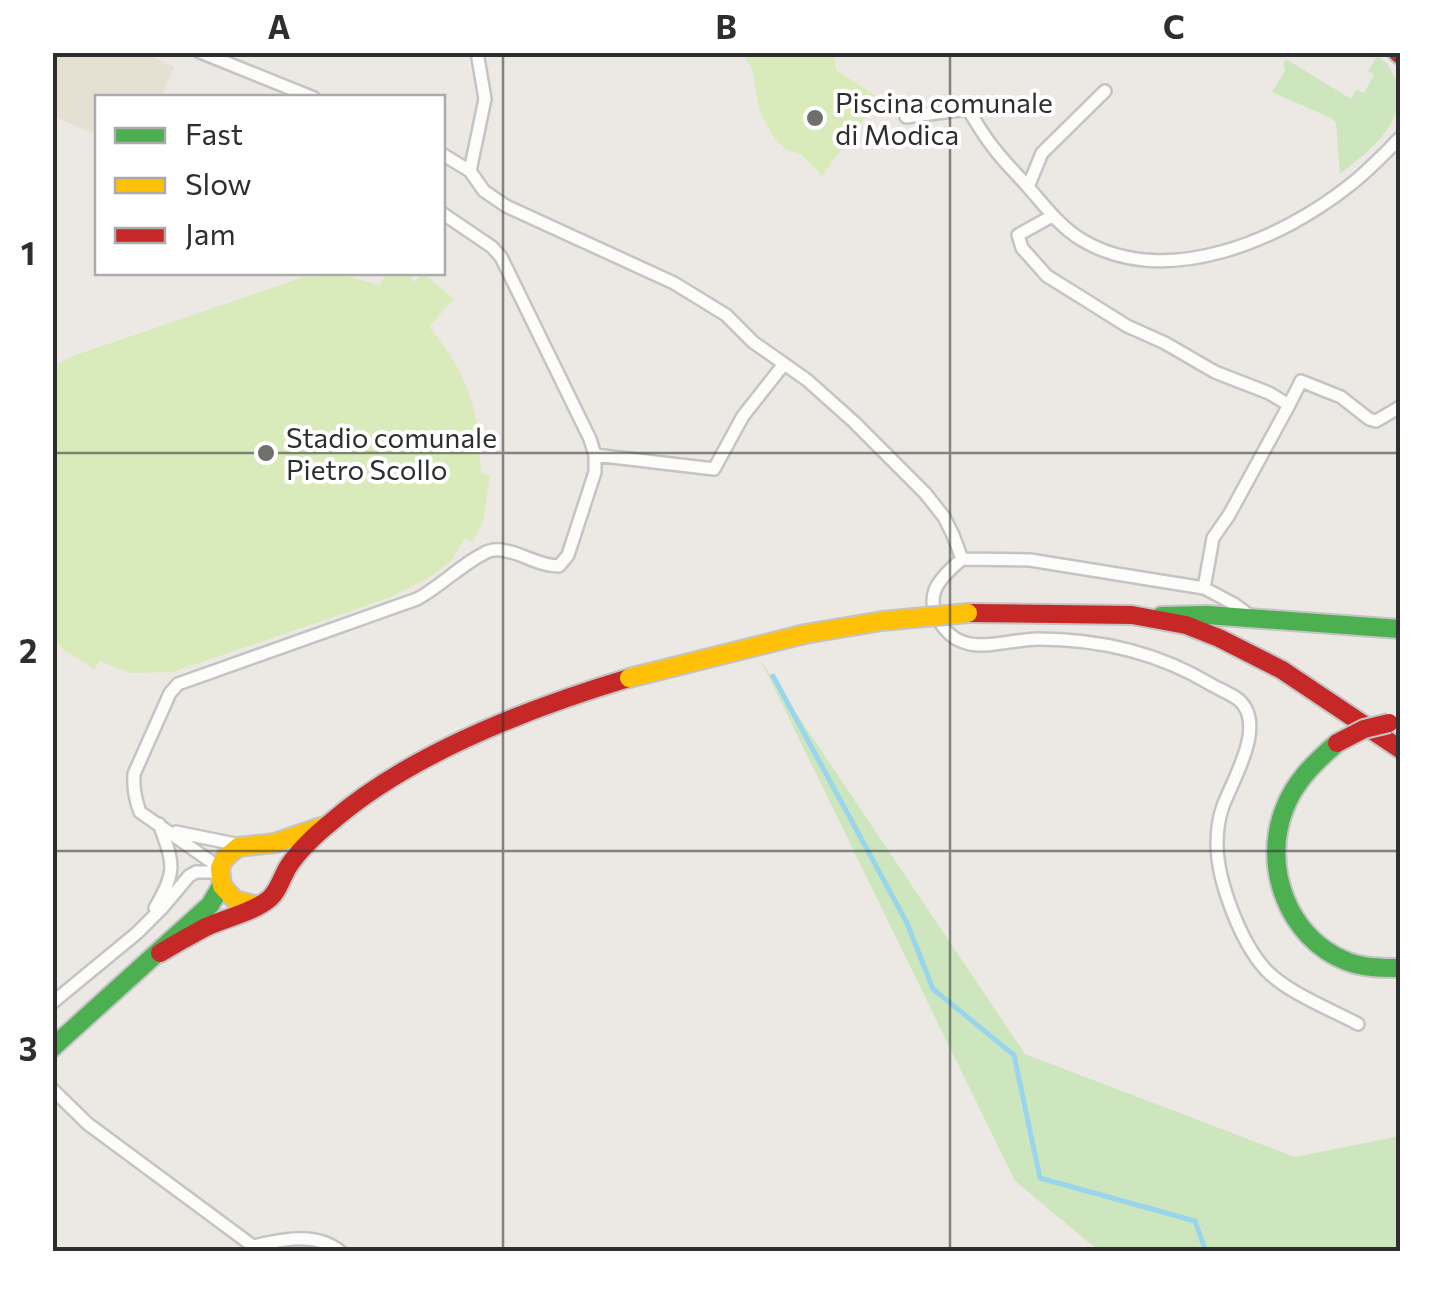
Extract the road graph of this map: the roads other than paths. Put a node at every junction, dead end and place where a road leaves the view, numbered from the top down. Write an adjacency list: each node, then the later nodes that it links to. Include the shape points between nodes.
1 (200, 52): 6 (street)
2 (478, 52): 10 (street, via 486,99)
3 (1398, 53): 4 (street)
4 (1400, 66)
5 (1105, 91): 11 (street, via 1042,153)
6 (307, 95)
7 (906, 117): 11 (street, via 968,109)
8 (1398, 138): 13 (street, via 1318,208 1206,257 1174,262 1112,252)
9 (445, 156): 10 (street)
10 (470, 171): 14 (street, via 506,206 674,283 726,315)
11 (1028, 187): 13 (street)
12 (446, 213): 17 (street, via 501,257)
13 (1052, 216): 15 (street, via 1018,236 1048,276 1127,326)
14 (784, 364): 17 (street, via 743,416 714,469); 18 (street, via 925,493)
15 (1289, 405): 16 (street, via 1301,381 1376,421); 19 (street, via 1213,538)
16 (1400, 407)
17 (595, 454): 28 (street, via 596,472 559,566 509,551 484,553 417,599 178,684 134,774 140,812)
18 (962, 559): 19 (street, via 1030,560); 38 (street, via 941,577 932,600 935,617 950,635 972,645 1035,638 1101,642 1195,674 1241,702 1250,721 1247,748 1221,811 1217,846 1224,885 1245,942 1267,971)
19 (1204, 588): 21 (street)
20 (1150, 616): 21 (main road); 23 (main road, via 1223,638); 27 (main road, bridge, via 968,612 762,643 519,714 414,766)
21 (1253, 618): 22 (main road)
22 (1400, 629)
23 (1315, 692): 25 (main road); 26 (main road)
24 (1395, 721): 36 (main road, bridge, via 1337,743 1303,774 1277,834 1276,858 1294,919 1320,948 1356,966)
25 (1400, 749)
26 (1400, 760)
27 (326, 825): 30 (main road); 32 (main road)
28 (163, 826): 29 (street); 31 (street); 34 (street, via 172,868)
29 (240, 845): 30 (main road); 31 (main road)
30 (261, 845): 32 (main road, via 277,858)
31 (221, 875): 33 (main road, via 232,900); 34 (street, via 188,876); 35 (main road, via 210,905)
32 (282, 877): 33 (main road, via 275,895)
33 (258, 905): 35 (main road)
34 (144, 925): 37 (street)
35 (160, 952): 39 (main road)
36 (1400, 968)
37 (52, 1003)
38 (1358, 1024)
39 (52, 1048)
40 (52, 1090): 41 (street)
41 (254, 1249): 42 (street, via 302,1239)
42 (340, 1252)

